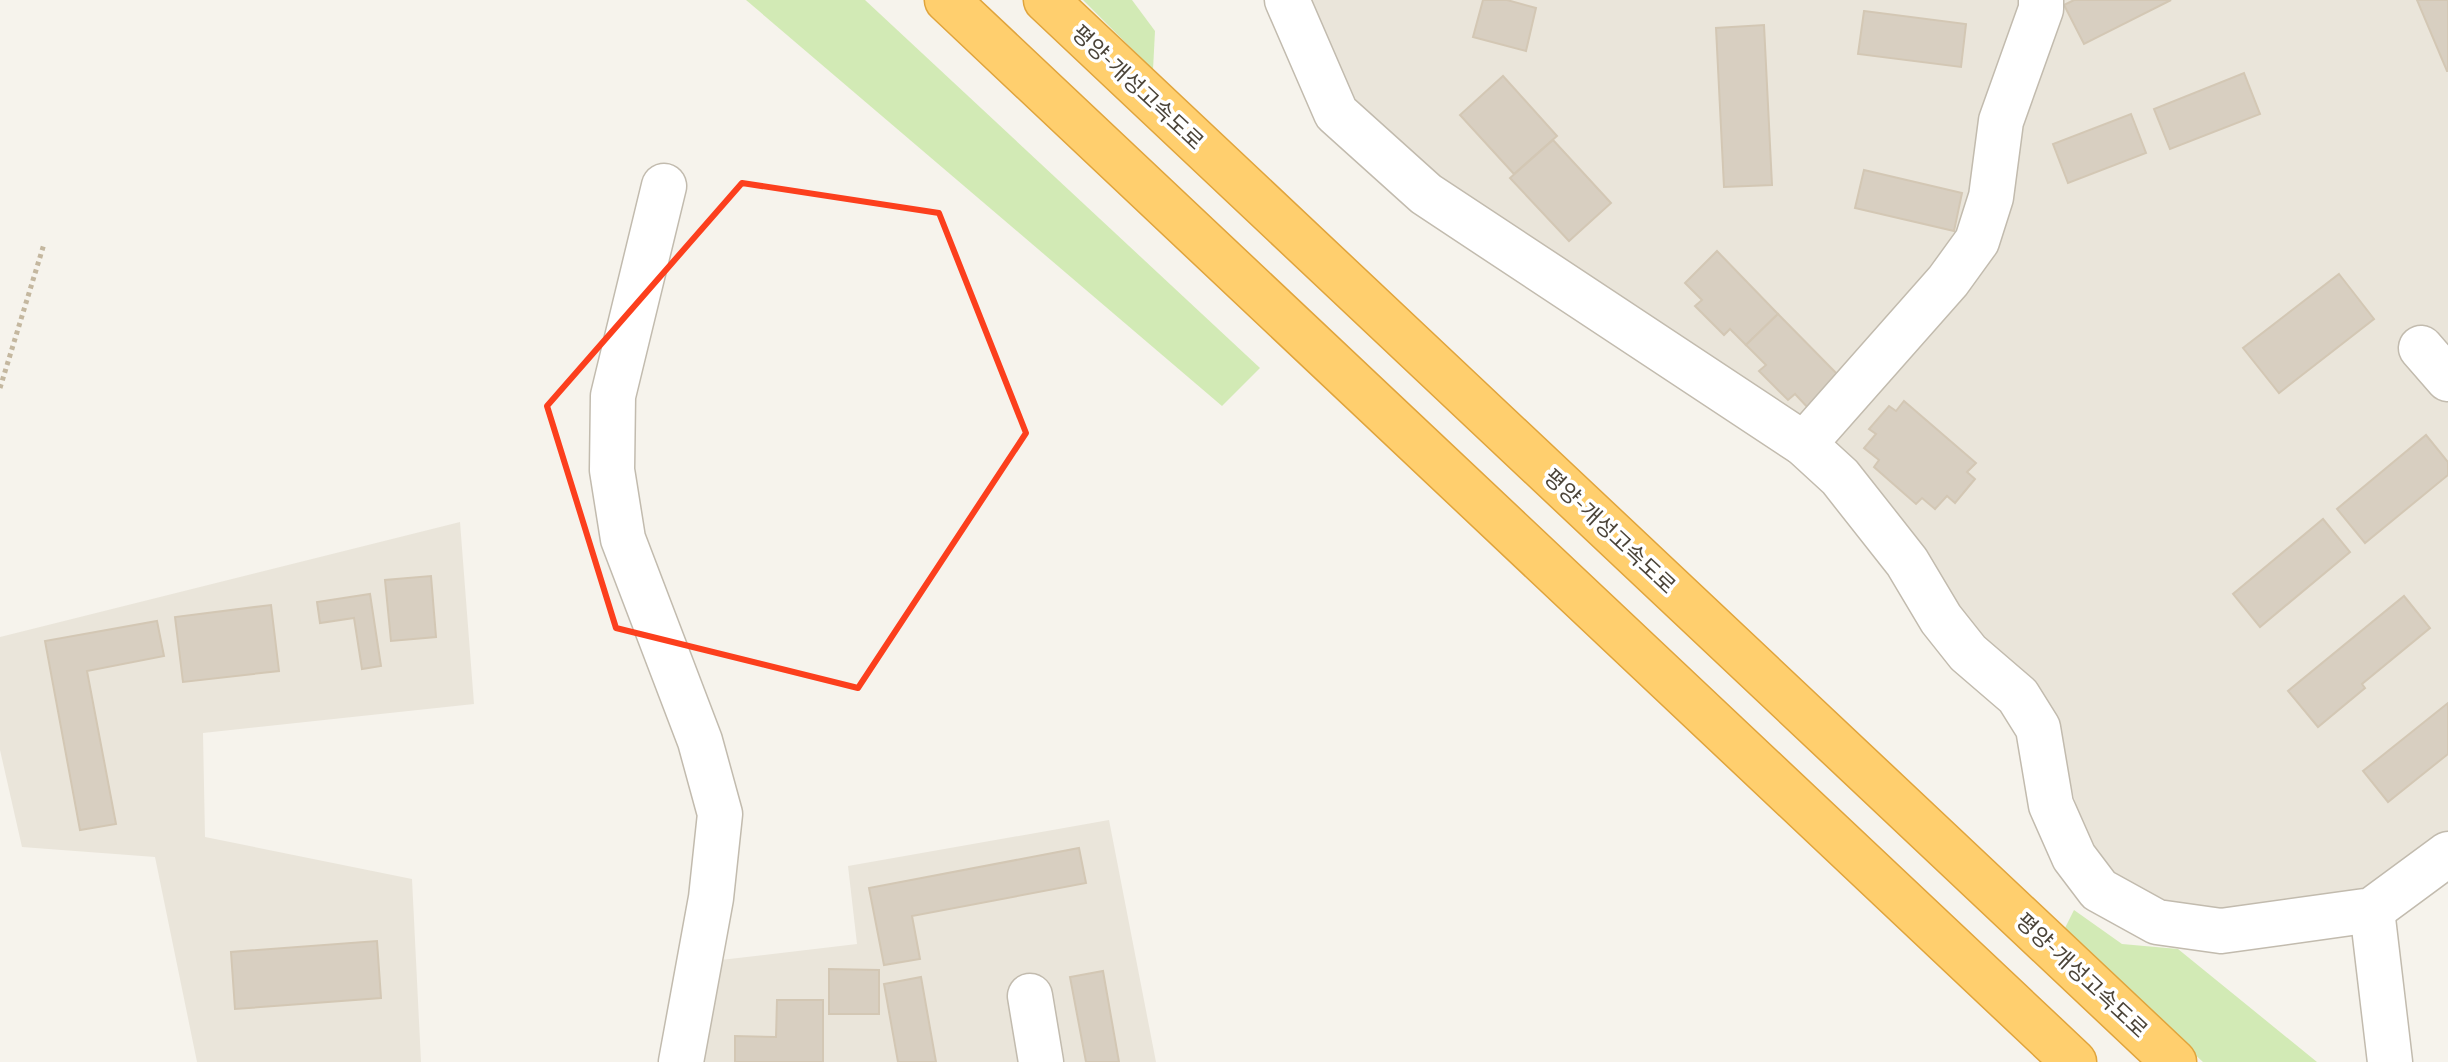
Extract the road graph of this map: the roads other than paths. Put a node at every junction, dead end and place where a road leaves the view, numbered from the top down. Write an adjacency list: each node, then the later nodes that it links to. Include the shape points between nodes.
1 (947, 0): 12 (highway)
2 (1046, 0): 13 (highway, 평양-개성고속도로)
3 (1287, 0): 6 (street, via 1336,113 1426,194)
4 (2041, 0): 6 (street, via 2001,121 1991,197 1977,241)
5 (664, 186): 10 (street, via 613,396 612,470 623,539 700,741 720,814 711,898)
6 (1804, 444): 8 (street, via 1850,489 1968,653 2018,696 2038,728 2051,805 2074,857 2099,890 2157,922 2221,931)
7 (2448, 854): 8 (street)
8 (2372, 910): 14 (street)
9 (1030, 996): 11 (street)
10 (681, 1062)
11 (1041, 1062)
12 (2074, 1062)
13 (2174, 1062)
14 (2390, 1062)

